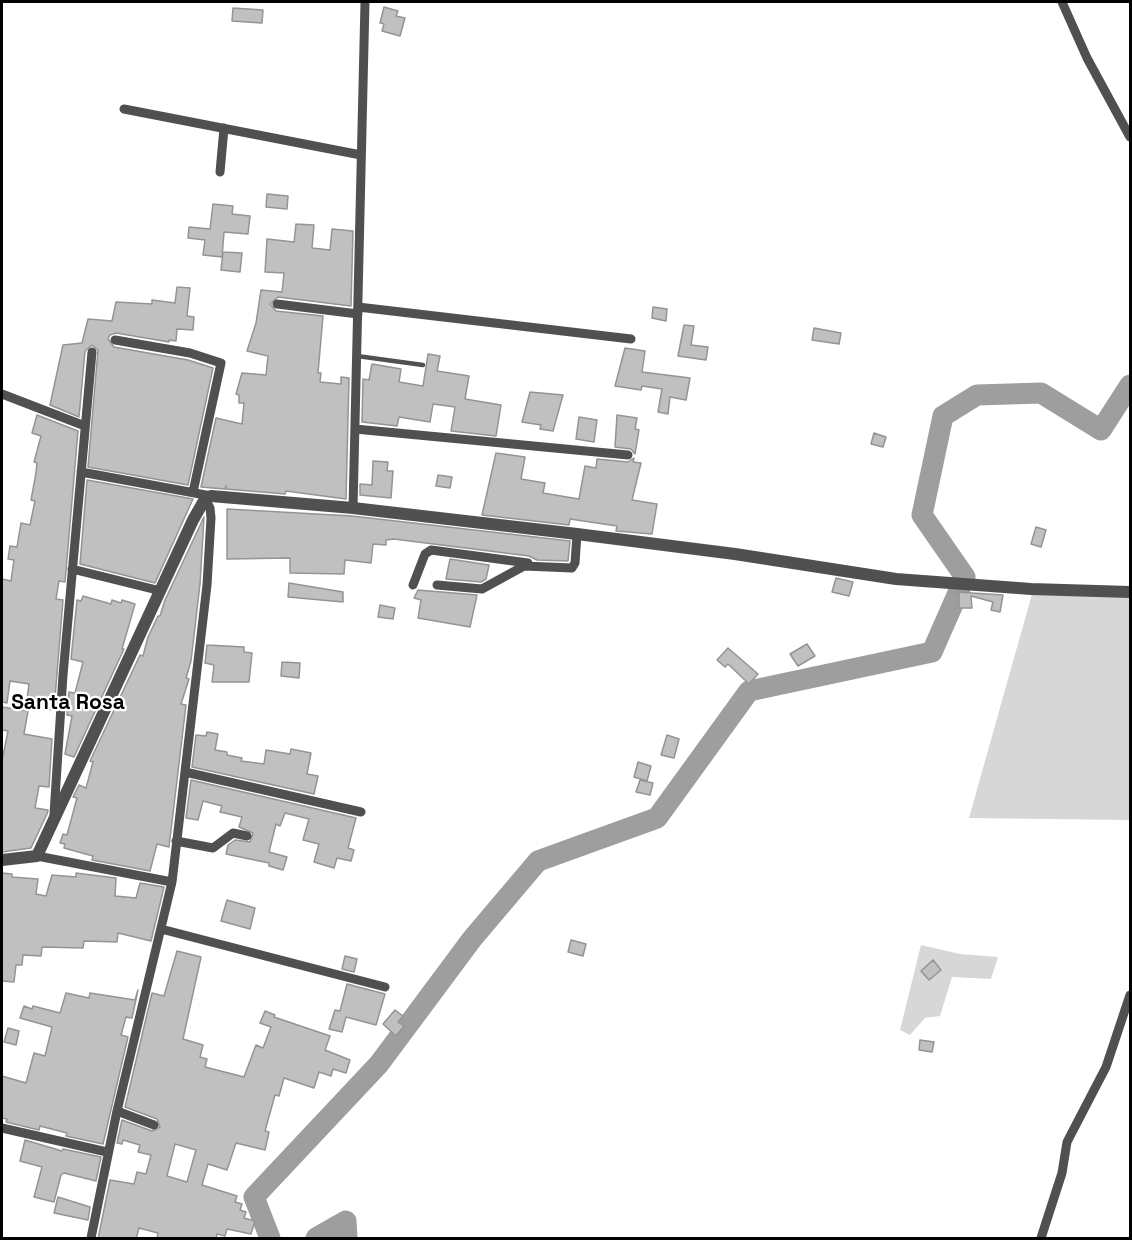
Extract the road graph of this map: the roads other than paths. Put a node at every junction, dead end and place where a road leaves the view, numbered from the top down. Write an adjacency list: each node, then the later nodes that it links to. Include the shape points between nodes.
1 (365, 2): 6 (street)
2 (1062, 2): 5 (street, via 1087,58)
3 (124, 109): 4 (street)
4 (225, 128): 6 (street); 7 (street)
5 (1131, 137)
6 (361, 155): 9 (street)
7 (220, 172)
8 (277, 304): 9 (street)
9 (358, 310): 10 (street); 13 (street)
10 (631, 339)
11 (115, 340): 20 (street, via 190,353 221,363)
12 (92, 351): 16 (street)
13 (357, 356): 14 (lane); 17 (street)
14 (423, 365)
15 (2, 394): 16 (street)
16 (85, 426): 19 (street)
17 (355, 429): 18 (street); 22 (street)
18 (628, 455)
19 (81, 472): 20 (street); 25 (street)
20 (193, 492): 21 (street)
21 (208, 497): 22 (street); 28 (street); 30 (street, via 211,518 207,585)
22 (353, 508): 23 (street)
23 (577, 534): 24 (street, via 572,568); 29 (street, via 918,581)
24 (533, 564): 26 (street, via 431,550 425,554); 27 (street, via 517,569 488,588)
25 (72, 569): 28 (street); 32 (street)
26 (413, 585)
27 (437, 585)
28 (161, 591): 32 (street)
29 (1131, 592)
30 (185, 772): 31 (street); 34 (street)
31 (361, 812)
32 (53, 823): 35 (street)
33 (248, 836): 34 (street, via 233,833 213,848)
34 (176, 841): 37 (street)
35 (37, 856): 36 (street); 37 (street)
36 (2, 860)
37 (172, 882): 38 (street)
38 (161, 929): 39 (street); 41 (street)
39 (385, 987)
40 (1131, 995): 46 (street, via 1106,1067 1067,1142 1062,1173)
41 (117, 1111): 42 (street); 44 (street)
42 (154, 1125)
43 (2, 1128): 44 (street)
44 (107, 1152): 45 (street)
45 (91, 1239)
46 (1041, 1239)

